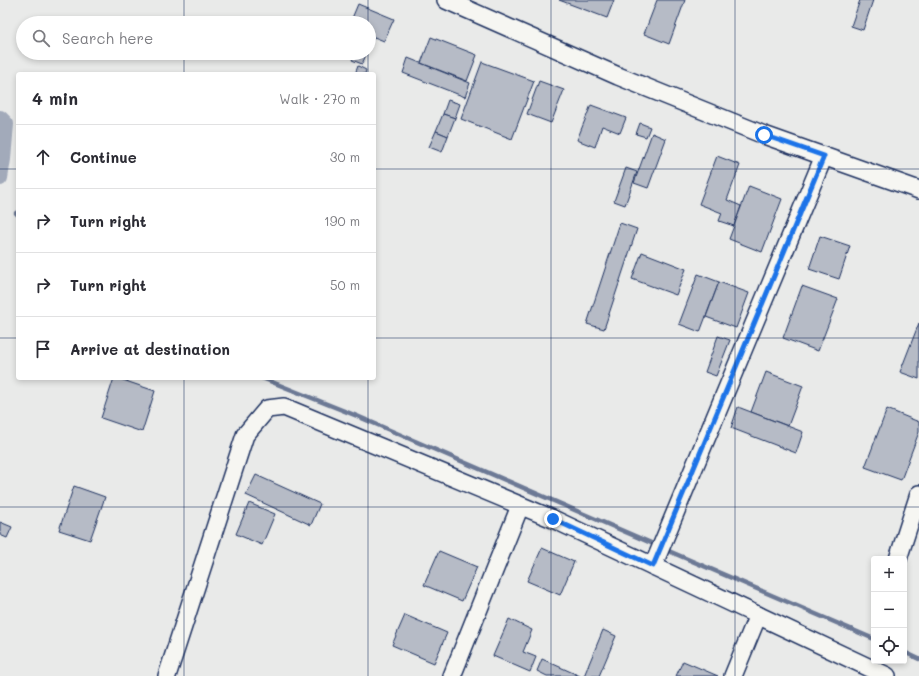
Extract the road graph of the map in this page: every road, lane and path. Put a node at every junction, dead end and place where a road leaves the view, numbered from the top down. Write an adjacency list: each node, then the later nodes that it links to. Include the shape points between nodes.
1 (446, 0): 2 (street, via 618,76 764,135)
2 (824, 156): 3 (street); 7 (street)
3 (919, 190)
4 (919, 494): 6 (street)
5 (520, 506): 7 (street); 9 (street, via 284,407 267,409 245,435); 10 (street)
6 (899, 556)
7 (653, 566): 8 (street)
8 (758, 615): 11 (street); 12 (street)
9 (167, 676)
10 (452, 676)
11 (733, 676)
12 (887, 676)

